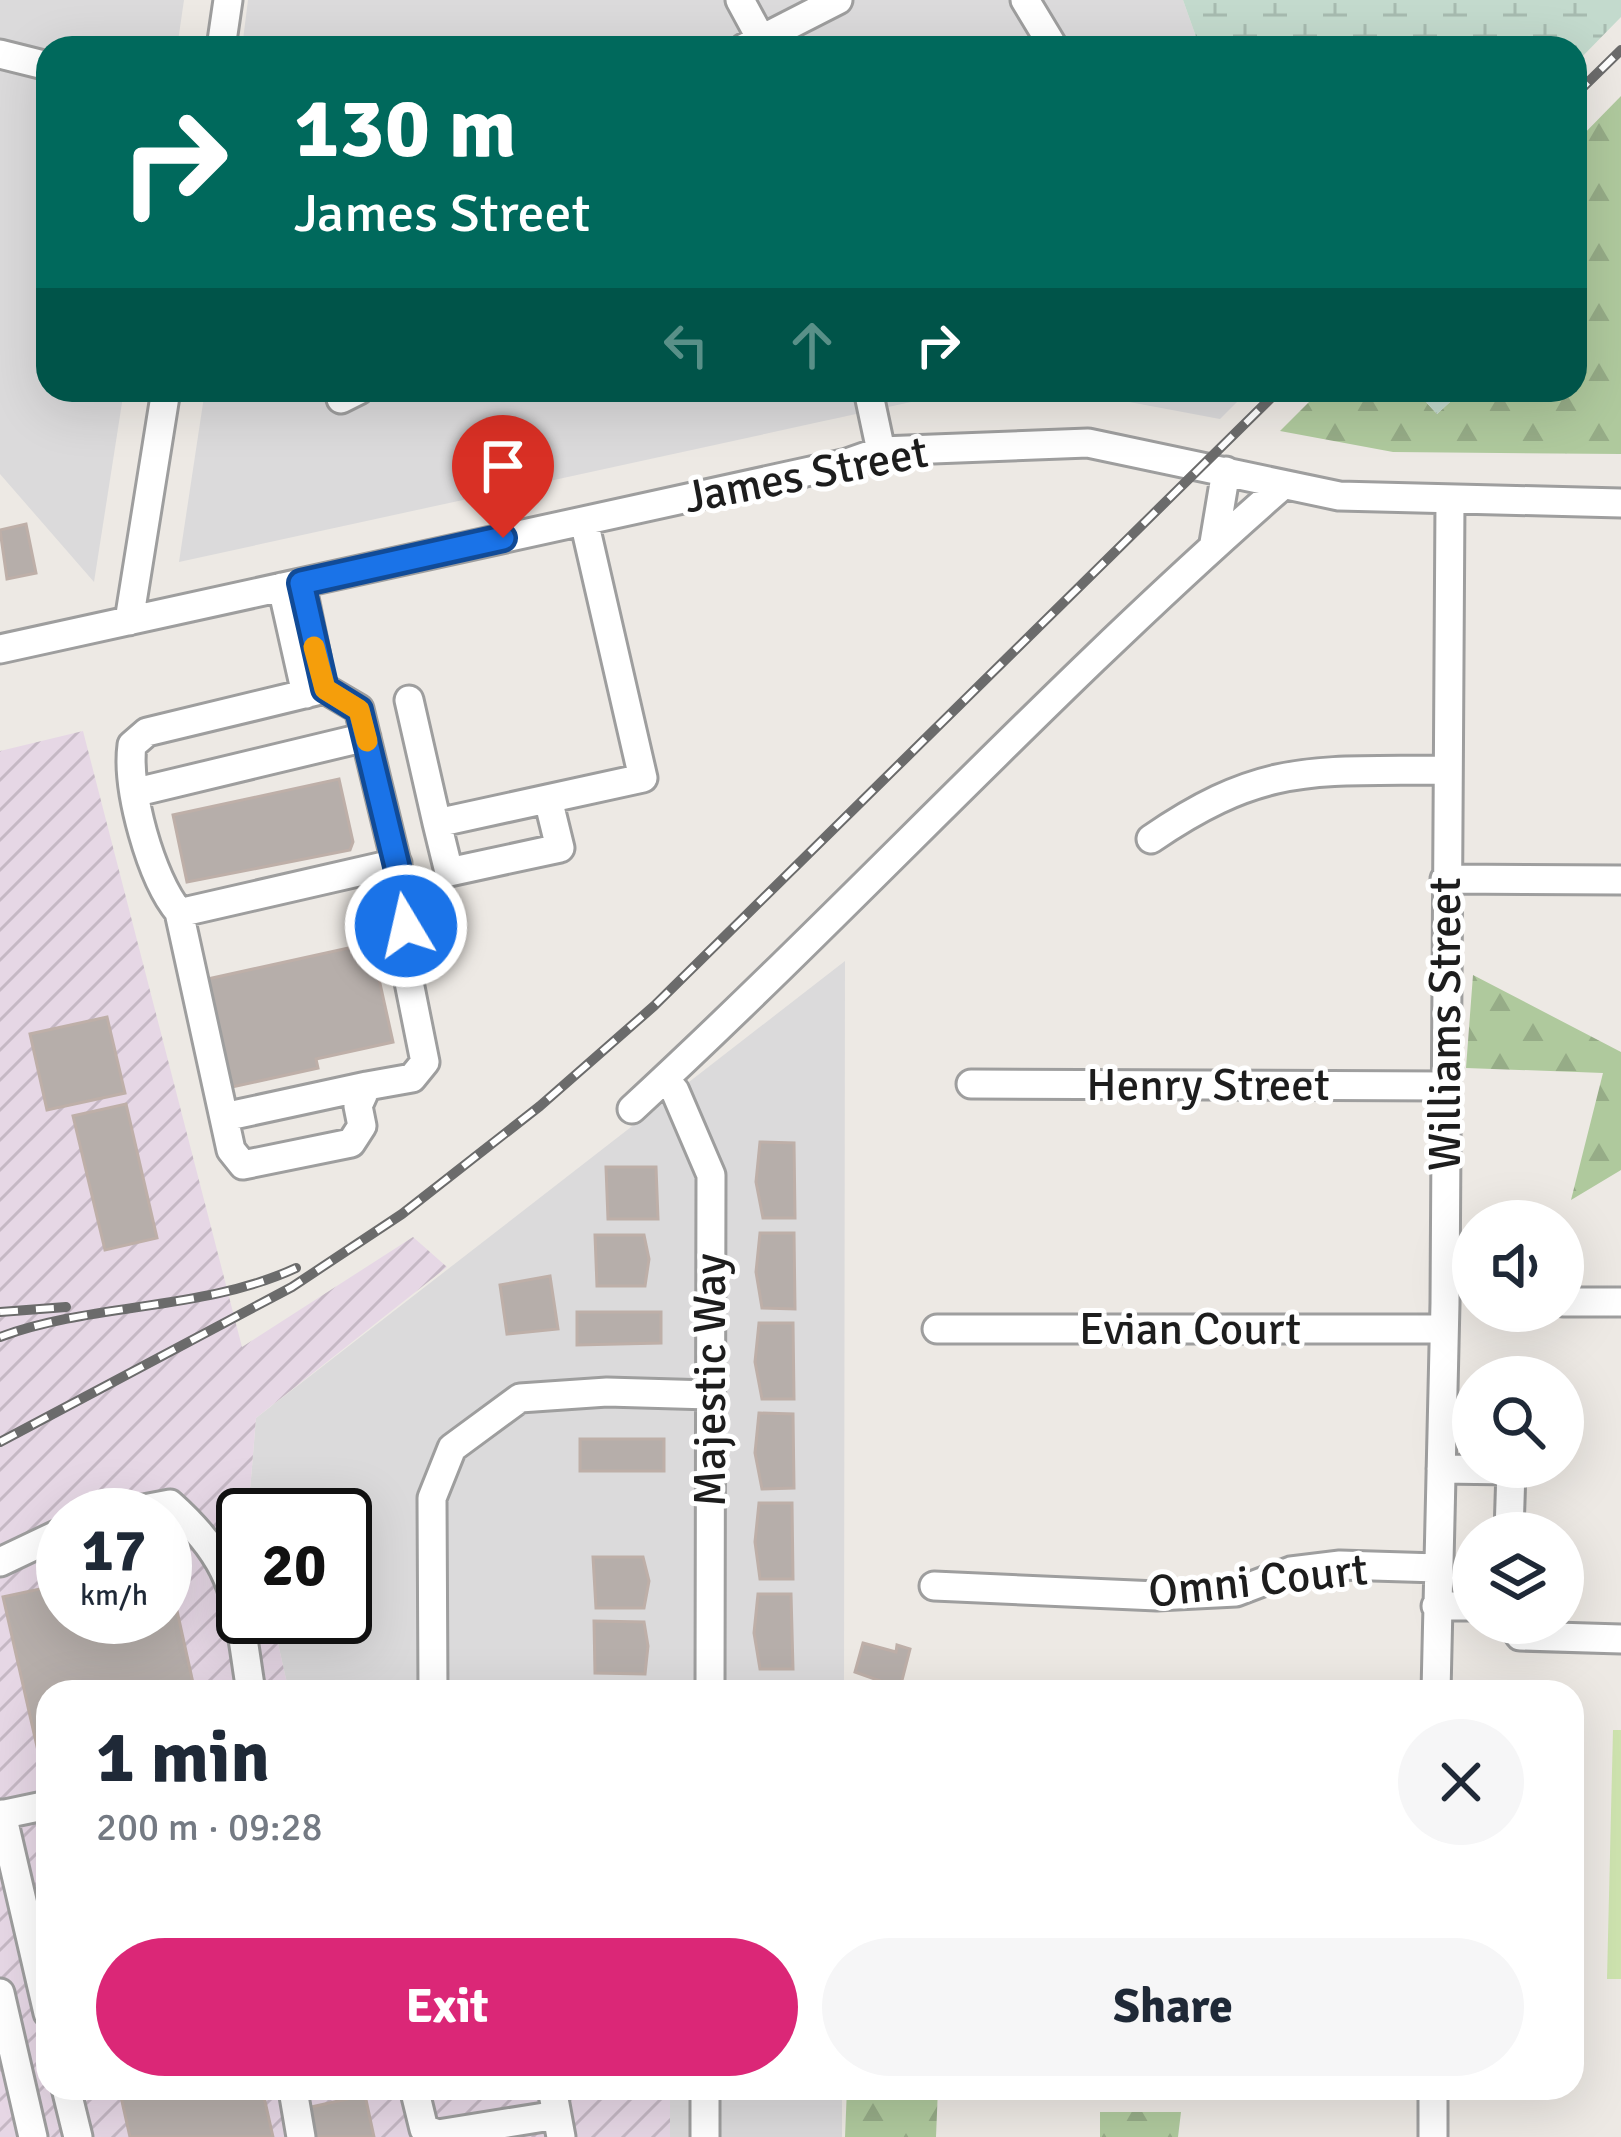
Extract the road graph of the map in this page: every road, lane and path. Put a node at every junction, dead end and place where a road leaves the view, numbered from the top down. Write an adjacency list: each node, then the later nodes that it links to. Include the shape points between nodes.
1 (228, 0): 5 (street)
2 (740, 0): 6 (street)
3 (838, 0): 7 (street)
4 (1025, 0): 8 (street)
5 (222, 36)
6 (754, 36)
7 (775, 36)
8 (1047, 36)
9 (0, 54): 10 (street)
10 (36, 63)
11 (164, 402): 21 (street)
12 (870, 402): 13 (street)
13 (880, 451): 14 (street, James Street, via 1088,443); 18 (street, James Street)
14 (1226, 471): 15 (street, James Street); 19 (street)
15 (1282, 485): 16 (street, James Street); 19 (street)
16 (1450, 500): 17 (street, James Street); 26 (street, Williams Street)
17 (1621, 503)
18 (584, 521): 20 (street, James Street); 28 (street, via 643,778)
19 (1214, 543): 35 (street)
20 (291, 585): 21 (street, James Street); 23 (street)
21 (129, 621): 22 (street, James Street)
22 (0, 649)
23 (315, 692): 25 (street, via 359,710); 27 (street, via 147,732 132,745)
24 (409, 700): 29 (street)
25 (366, 736): 27 (street); 31 (street)
26 (1447, 770): 30 (street, via 1296,772 1245,784); 32 (street, Williams Street)
27 (137, 791): 34 (street, via 157,884)
28 (548, 799): 29 (street); 29 (street, via 560,848 515,858 448,872)
29 (437, 823)
30 (1150, 839)
31 (397, 863): 34 (street); 37 (street, via 403,952 425,1062 412,1078)
32 (1445, 879): 33 (street); 38 (street, Williams Street)
33 (1621, 880)
34 (179, 913): 40 (street)
35 (665, 1079): 39 (street); 47 (street, Majestic Way, via 711,1175)
36 (971, 1084): 38 (street, Henry Street)
37 (367, 1086): 40 (street); 40 (street, via 351,1143 250,1166 235,1160)
38 (1445, 1086): 41 (street, Williams Street)
39 (632, 1109)
40 (224, 1117)
41 (1452, 1261)
42 (1584, 1302): 43 (street)
43 (1621, 1302)
44 (1452, 1311): 45 (street, Evian Court)
45 (938, 1329)
46 (1452, 1332): 48 (street, Williams Street)
47 (710, 1395): 60 (street, via 520,1398 452,1448 432,1498); 61 (street, Majestic Way)
48 (1441, 1469): 49 (street, via 1511,1470); 53 (street, Williams Street)
49 (1510, 1512)
50 (192, 1523): 59 (street, via 211,1540 236,1599)
51 (36, 1545): 52 (street)
52 (0, 1562)
53 (1438, 1568): 54 (street, Omni Court, via 1340,1565 1291,1571 1236,1592 1157,1596); 55 (street, Williams Street)
54 (934, 1586)
55 (1436, 1606): 56 (street); 62 (street, Williams Street)
56 (1452, 1606)
57 (1584, 1638): 58 (street)
58 (1621, 1639)
59 (249, 1680)
60 (433, 1680)
61 (710, 1680)
62 (1436, 1680)
63 (36, 1808): 64 (street)
64 (1, 1815): 65 (street)
65 (36, 1962)
66 (0, 1993): 73 (street)
67 (69, 2100): 74 (street)
68 (295, 2100): 75 (street)
69 (416, 2100): 72 (street, via 424,2129 438,2134)
70 (705, 2100): 76 (street)
71 (1433, 2100): 77 (street)
72 (557, 2113)
73 (20, 2123)
74 (78, 2137)
75 (301, 2137)
76 (705, 2137)
77 (1432, 2137)

